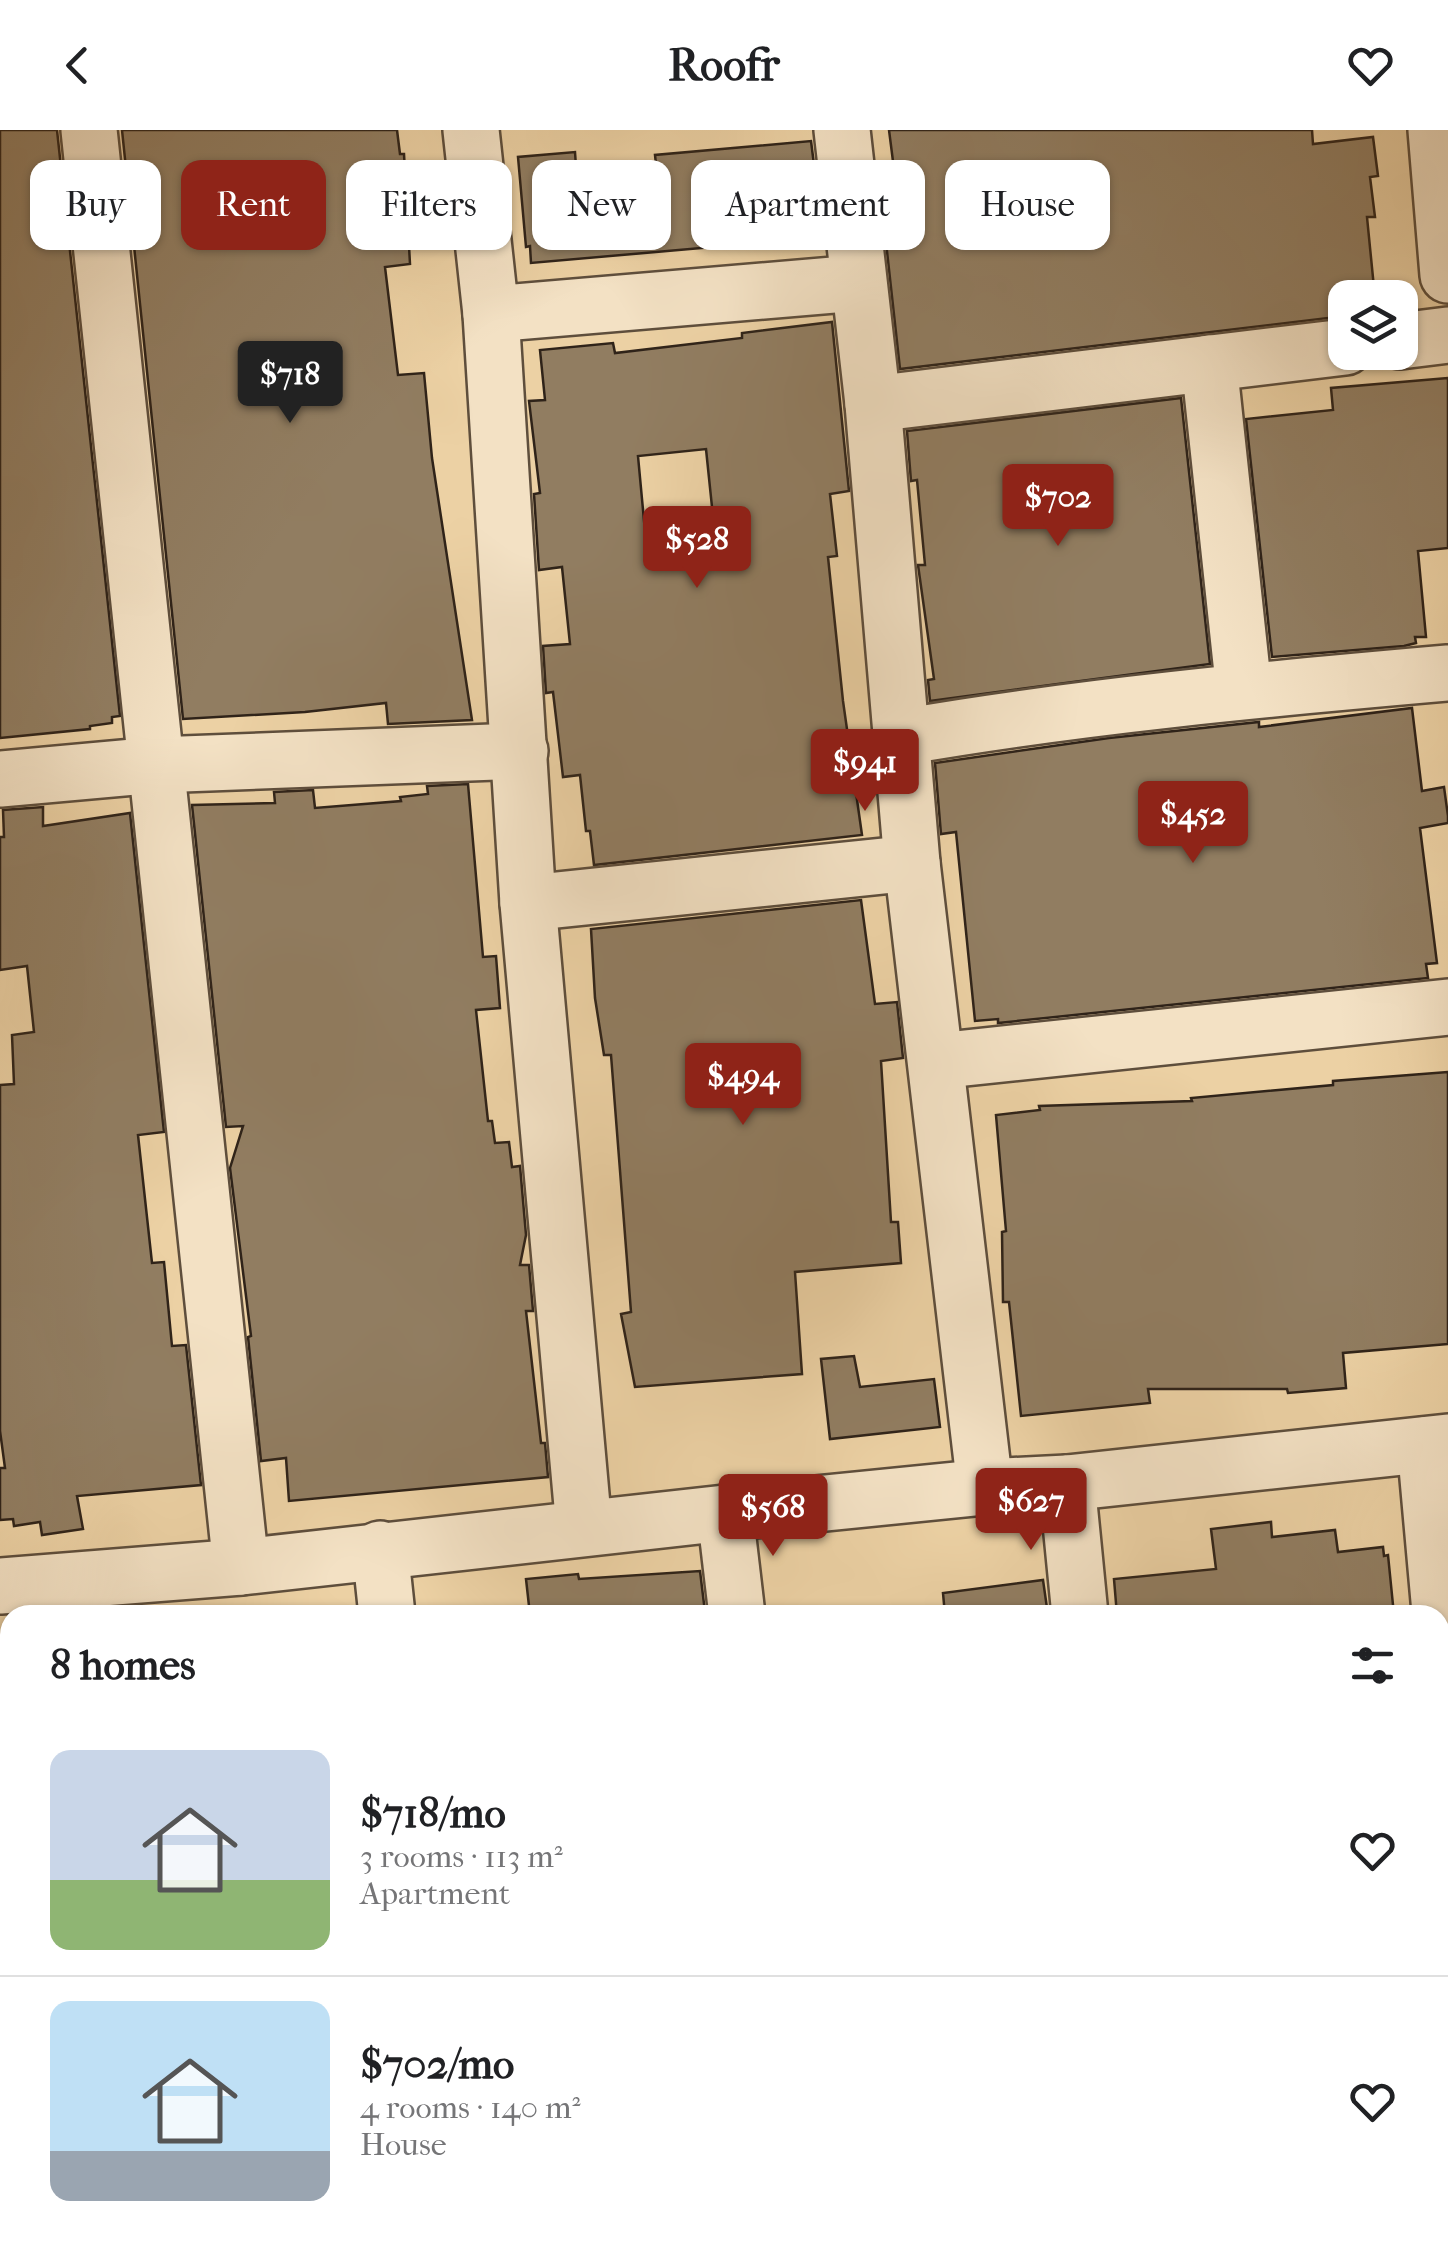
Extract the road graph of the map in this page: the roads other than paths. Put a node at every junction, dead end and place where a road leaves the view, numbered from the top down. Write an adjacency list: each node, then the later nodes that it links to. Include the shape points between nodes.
1 (89, 130): 17 (street)
2 (471, 130): 7 (street)
3 (842, 130): 6 (street)
4 (1436, 130): 5 (street)
5 (1448, 275)
6 (858, 282): 7 (street); 12 (street)
7 (491, 314): 16 (street)
8 (1448, 335): 9 (street)
9 (1418, 339)
10 (1328, 349): 11 (street)
11 (1208, 363): 12 (street); 14 (street)
12 (873, 404): 15 (street)
13 (1448, 673): 14 (street)
14 (1244, 691): 15 (street)
15 (902, 737): 19 (street)
16 (520, 751): 17 (street); 20 (street)
17 (156, 765): 18 (street); 29 (street)
18 (0, 779)
19 (912, 863): 20 (street); 22 (street)
20 (528, 903): 27 (street)
21 (1448, 1007): 22 (street)
22 (937, 1062): 25 (street)
23 (1437, 1443): 24 (street); 34 (street)
24 (1067, 1484): 25 (street); 33 (street)
25 (984, 1487): 26 (street)
26 (725, 1513): 27 (street); 32 (street)
27 (584, 1528): 28 (street)
28 (380, 1549): 29 (street); 31 (street)
29 (241, 1567): 30 (street)
30 (35, 1594)
31 (386, 1605)
32 (736, 1605)
33 (1079, 1605)
34 (1444, 1605)

